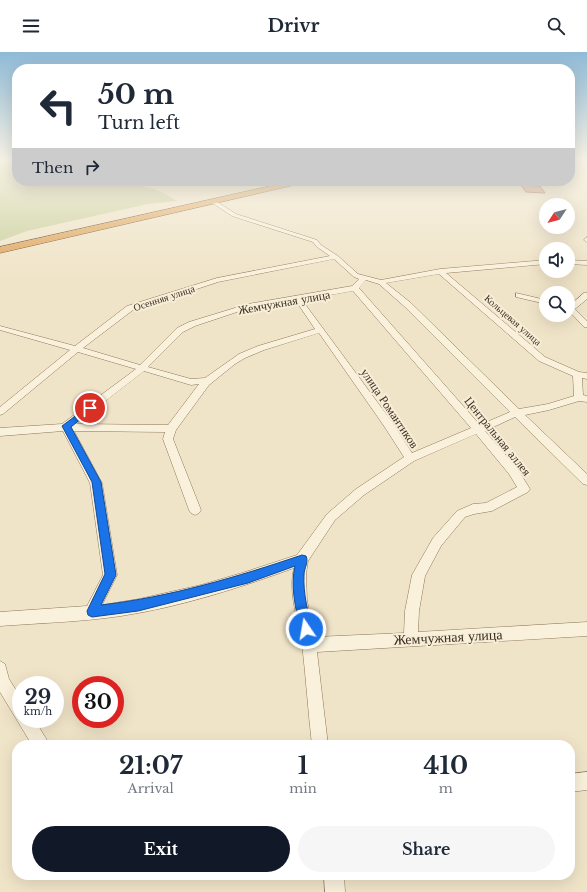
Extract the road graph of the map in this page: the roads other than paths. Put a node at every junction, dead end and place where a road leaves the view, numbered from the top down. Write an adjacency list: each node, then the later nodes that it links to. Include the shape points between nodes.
1 (215, 199): 4 (highway)
2 (221, 199): 3 (highway)
3 (213, 201): 4 (highway); 5 (street, via 234,215 315,241)
4 (0, 249)
5 (336, 257): 10 (street, via 356,276); 22 (street, Осенняя улица, via 217,280 130,308)
6 (539, 262): 9 (street, via 494,264)
7 (575, 262): 8 (street)
8 (587, 263)
9 (440, 271): 11 (street); 24 (street, Кольцевая улица, via 542,359)
10 (363, 279): 11 (street); 12 (street)
11 (381, 282): 28 (street, Центральная аллея, via 408,305)
12 (355, 288): 15 (street, Жемчужная улица); 31 (street, Центральная аллея)
13 (519, 294): 16 (street)
14 (587, 295): 17 (street)
15 (298, 298): 21 (street, улица Романтиков); 23 (street, Жемчужная улица, via 248,306 192,324 180,330)
16 (539, 300)
17 (575, 303)
18 (575, 315): 19 (street)
19 (587, 325)
20 (0, 328): 22 (street)
21 (320, 330): 25 (street, via 241,356); 33 (street, улица Романтиков)
22 (77, 349): 23 (street); 27 (street, Осенняя улица)
23 (142, 368): 25 (street, via 191,382 204,381); 29 (street, Жемчужная улица)
24 (582, 375): 26 (street, Кольцевая улица)
25 (204, 384): 30 (street)
26 (583, 398): 28 (street)
27 (0, 412)
28 (517, 413): 31 (street); 34 (street, Центральная аллея)
29 (67, 427): 30 (street); 32 (street); 37 (street, via 96,482 110,575)
30 (171, 429): 35 (street, via 168,439)
31 (478, 430): 33 (street); 40 (street, Центральная аллея, via 513,471 524,489 488,508 473,509 461,514 437,542 419,575 412,611)
32 (0, 432)
33 (410, 458): 36 (street, улица Романтиков, via 360,492 331,517)
34 (587, 481)
35 (194, 510)
36 (302, 559): 37 (street, via 248,578 146,604); 41 (street, via 298,574 300,600)
37 (92, 611): 38 (street)
38 (0, 619)
39 (587, 630): 40 (street, Жемчужная улица)
40 (411, 639): 41 (street, Жемчужная улица, via 320,645)
41 (309, 643): 46 (street)
42 (0, 669): 43 (street, via 2,681)
43 (12, 698)
44 (31, 728): 45 (street)
45 (39, 740)
46 (319, 740)
47 (587, 781): 48 (street)
48 (575, 782)
49 (335, 880): 50 (street)
50 (336, 892)

